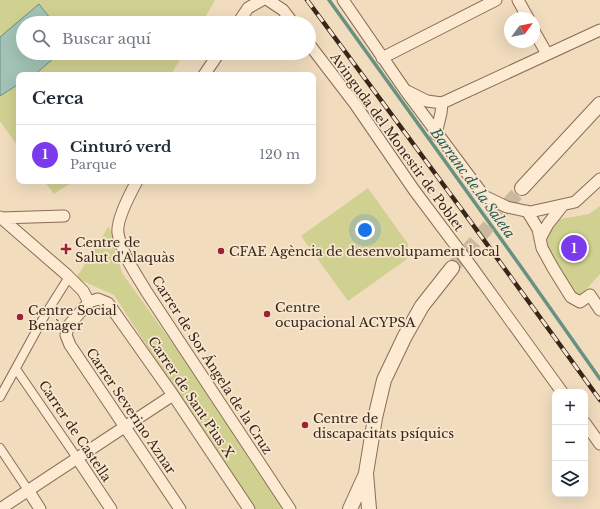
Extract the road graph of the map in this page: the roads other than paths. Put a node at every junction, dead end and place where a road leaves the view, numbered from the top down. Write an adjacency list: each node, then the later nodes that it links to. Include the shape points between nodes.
1 (262, 0): 7 (street, via 248,8)
2 (268, 0): 8 (street)
3 (343, 0): 13 (street)
4 (496, 0): 13 (street)
5 (518, 0): 6 (street)
6 (525, 12)
7 (243, 16)
8 (288, 16)
9 (600, 30): 12 (street)
10 (540, 42): 12 (street)
11 (316, 53): 33 (street, Avinguda del Monestir de Poblet)
12 (547, 54): 17 (street)
13 (382, 58): 16 (street)
14 (214, 60): 15 (street)
15 (206, 72)
16 (405, 90): 17 (street, via 427,101); 19 (street)
17 (442, 103): 19 (street)
18 (600, 104): 22 (street)
19 (436, 134): 24 (street, via 484,196 507,207)
20 (600, 179): 23 (street, via 575,202)
21 (137, 184): 42 (street, Carrer de Sor Ángela de la Cruz, via 120,218 118,232 127,257 146,291)
22 (522, 188)
23 (563, 205): 24 (street); 27 (street)
24 (527, 211): 27 (street, via 538,229)
25 (64, 216): 26 (street)
26 (0, 217): 29 (street)
27 (540, 239): 31 (street, via 542,248 571,297 580,302 590,295)
28 (452, 268): 41 (street, via 422,306 384,380 374,418)
29 (69, 276): 30 (street); 32 (street)
30 (89, 302): 34 (street, Carrer de Sant Pius X, via 98,299 108,303); 37 (street, Carrer Severino Aznar, via 69,325 66,335)
31 (600, 310)
32 (16, 369): 35 (street); 40 (street, Carrer de Castella)
33 (560, 389)
34 (173, 395): 37 (street); 48 (street, Carrer de Sant Pius X)
35 (0, 397)
36 (586, 425): 38 (street)
37 (124, 427): 40 (street); 47 (street, Carrer Severino Aznar)
38 (600, 444)
39 (0, 448): 43 (street)
40 (77, 458): 43 (street); 46 (street, Carrer de Castella)
41 (366, 473): 51 (street); 52 (street)
42 (277, 489): 49 (street, Carrer de Sor Ángela de la Cruz); 50 (street, Carrer de Sor Ángela de la Cruz)
43 (28, 490): 44 (street); 45 (street)
44 (0, 509)
45 (40, 509)
46 (111, 509)
47 (180, 509)
48 (249, 509)
49 (290, 509)
50 (299, 509)
51 (350, 509)
52 (369, 509)

